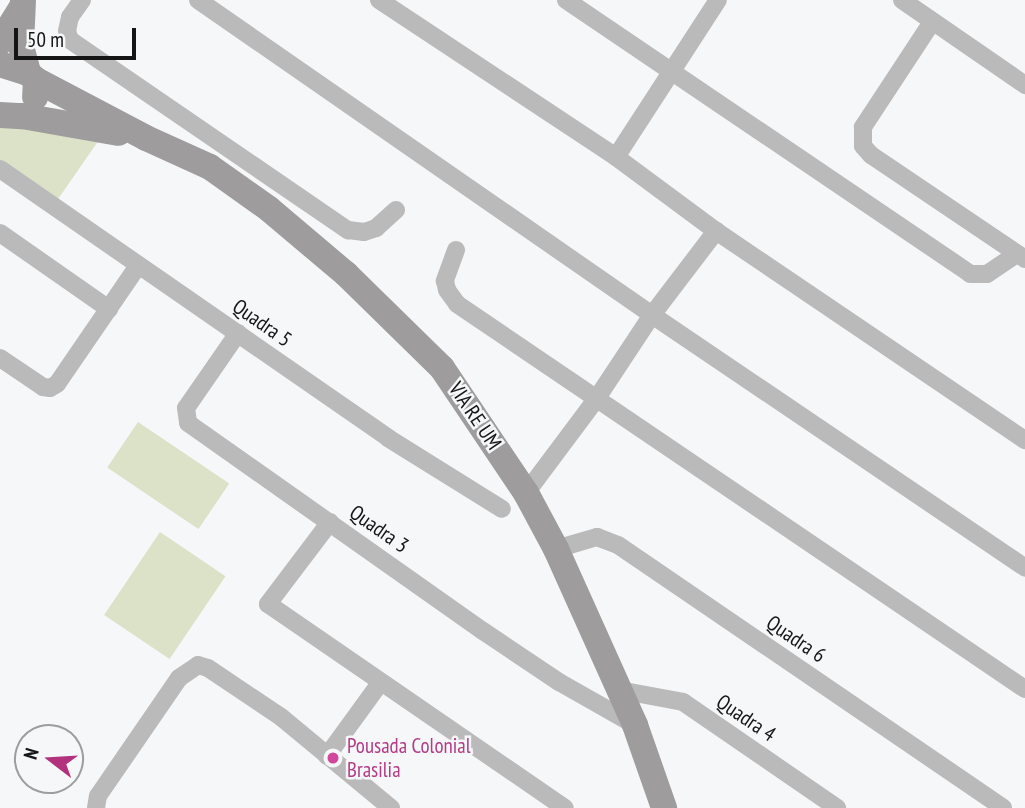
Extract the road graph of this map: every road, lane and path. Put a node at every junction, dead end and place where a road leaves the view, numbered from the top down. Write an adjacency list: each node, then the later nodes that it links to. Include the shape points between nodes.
1 (82, 0): 18 (street, via 70,17 67,31 71,40 348,230 376,228)
2 (198, 0): 25 (street)
3 (379, 0): 16 (street)
4 (566, 0): 11 (street)
5 (718, 0): 11 (street)
6 (902, 0): 8 (street)
7 (22, 5): 9 (street); 12 (street, via 21,46)
8 (932, 22): 13 (street); 22 (street, via 863,127 863,146)
9 (0, 42)
10 (0, 64): 12 (street, VIA RE UM)
11 (672, 70): 16 (street); 22 (street, via 970,274 987,274)
12 (32, 77): 14 (street, via 36,97); 15 (street, VIA RE UM)
13 (1025, 85)
14 (11, 115): 15 (street, VIA RE UM)
15 (146, 138): 30 (street, VIA RE UM, via 210,167 346,274 442,368)
16 (616, 158): 19 (street)
17 (0, 169): 23 (street, Quadra 5)
18 (396, 210)
19 (716, 231): 25 (street); 29 (street)
20 (0, 233): 24 (street)
21 (456, 250): 28 (street, via 446,281 457,304)
22 (1021, 256)
23 (137, 267): 24 (street); 26 (street, Quadra 5)
24 (108, 309): 27 (street, via 50,388)
25 (652, 315): 28 (street); 34 (street)
26 (237, 333): 31 (street, Quadra 5, via 388,438); 32 (street, Quadra 3, via 186,408 185,417)
27 (0, 358)
28 (597, 398): 30 (street); 36 (street)
29 (1025, 440)
30 (526, 493): 33 (street, VIA RE UM)
31 (502, 509)
32 (330, 522): 35 (street, via 268,604); 38 (street, Quadra 3, via 559,682)
33 (556, 549): 37 (street, VIA RE UM); 45 (street, Quadra 6, via 597,537 618,545)
34 (1025, 568)
35 (380, 683): 39 (street); 42 (street)
36 (1025, 689)
37 (620, 690): 38 (street, VIA RE UM); 44 (street, Quadra 4, via 683,702)
38 (635, 725): 43 (street, VIA RE UM)
39 (327, 756): 40 (street, via 281,717 198,665 179,678 98,796); 41 (street)
40 (96, 808)
41 (391, 808)
42 (565, 808)
43 (664, 808)
44 (837, 808)
45 (1003, 808)

